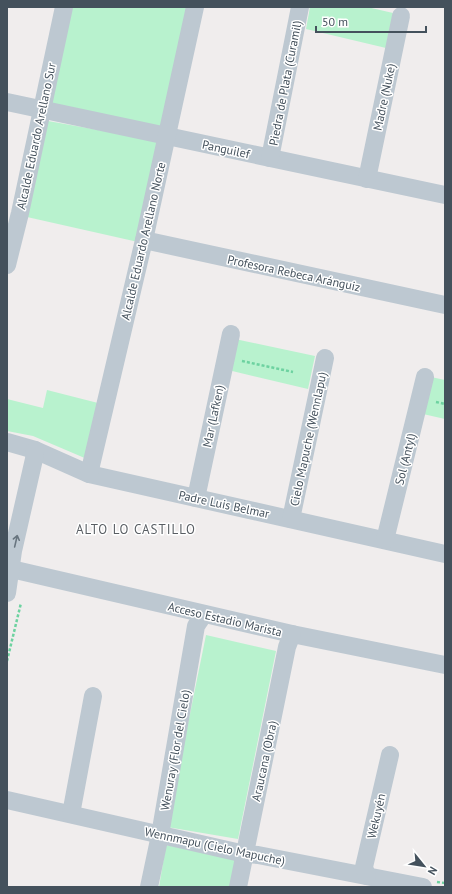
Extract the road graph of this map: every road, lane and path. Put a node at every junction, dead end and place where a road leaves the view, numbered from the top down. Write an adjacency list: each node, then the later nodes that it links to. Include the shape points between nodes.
1 (64, 7): 6 (street, Alcalde Eduardo Arellano Sur)
2 (195, 7): 7 (street, Alcalde Eduardo Arellano Norte)
3 (300, 7): 8 (street, Piedra de Plata (Curamil))
4 (401, 16): 9 (street, Madre (Nuke))
5 (7, 102): 6 (street, Panguilef)
6 (42, 110): 7 (street, Panguilef); 11 (street, Alcalde Eduardo Arellano Sur)
7 (167, 136): 8 (street, Panguilef); 12 (street, Alcalde Eduardo Arellano Norte)
8 (270, 158): 9 (street, Panguilef)
9 (367, 178): 10 (street, Panguilef)
10 (445, 195)
11 (13, 212): 13 (street, Alcalde Eduardo Arellano Sur)
12 (144, 240): 14 (street, Profesora Rebeca Aránguiz); 22 (street, Alcalde Eduardo Arellano Norte)
13 (7, 265)
14 (445, 305)
15 (231, 334): 16 (street, Mar (Lafken))
16 (226, 357): 18 (path); 23 (street, Mar (Lafken))
17 (325, 358): 24 (street, Cielo Mapuche (Wennlapu))
18 (293, 372)
19 (425, 377): 25 (street, Sol (Antyl))
20 (8, 446): 21 (street, Padre Luis Belmar)
21 (35, 450): 22 (street, Padre Luis Belmar); 27 (street, one-way to 21)
22 (89, 474): 23 (street, Padre Luis Belmar)
23 (196, 498): 24 (street, Padre Luis Belmar)
24 (291, 519): 25 (street, Padre Luis Belmar)
25 (385, 540): 26 (street, Padre Luis Belmar)
26 (445, 554)
27 (9, 568): 28 (street); 29 (street, Acceso Estadio Marista)
28 (14, 596): 31 (path)
29 (204, 614): 30 (street, Acceso Estadio Marista); 37 (street, Wenuray (Flor del Cielo), via 196,626)
30 (292, 634): 32 (street, Acceso Estadio Marista); 38 (street, Araucana (Obra), via 287,647)
31 (7, 660)
32 (445, 665)
33 (93, 696): 36 (street)
34 (390, 755): 39 (street, Wekuyén, via 364,867)
35 (7, 800): 36 (street, Wennmapu (Cielo Mapuche))
36 (71, 814): 37 (street, Wennmapu (Cielo Mapuche))
37 (160, 835): 38 (street, Wennmapu (Cielo Mapuche)); 42 (street, Wenuray (Flor del Cielo))
38 (245, 854): 39 (street, Wennmapu (Cielo Mapuche)); 43 (street, Araucana (Obra))
39 (367, 876): 41 (street, Wennmapu (Cielo Mapuche))
40 (445, 883): 41 (path)
41 (427, 884)
42 (149, 887)
43 (238, 887)

